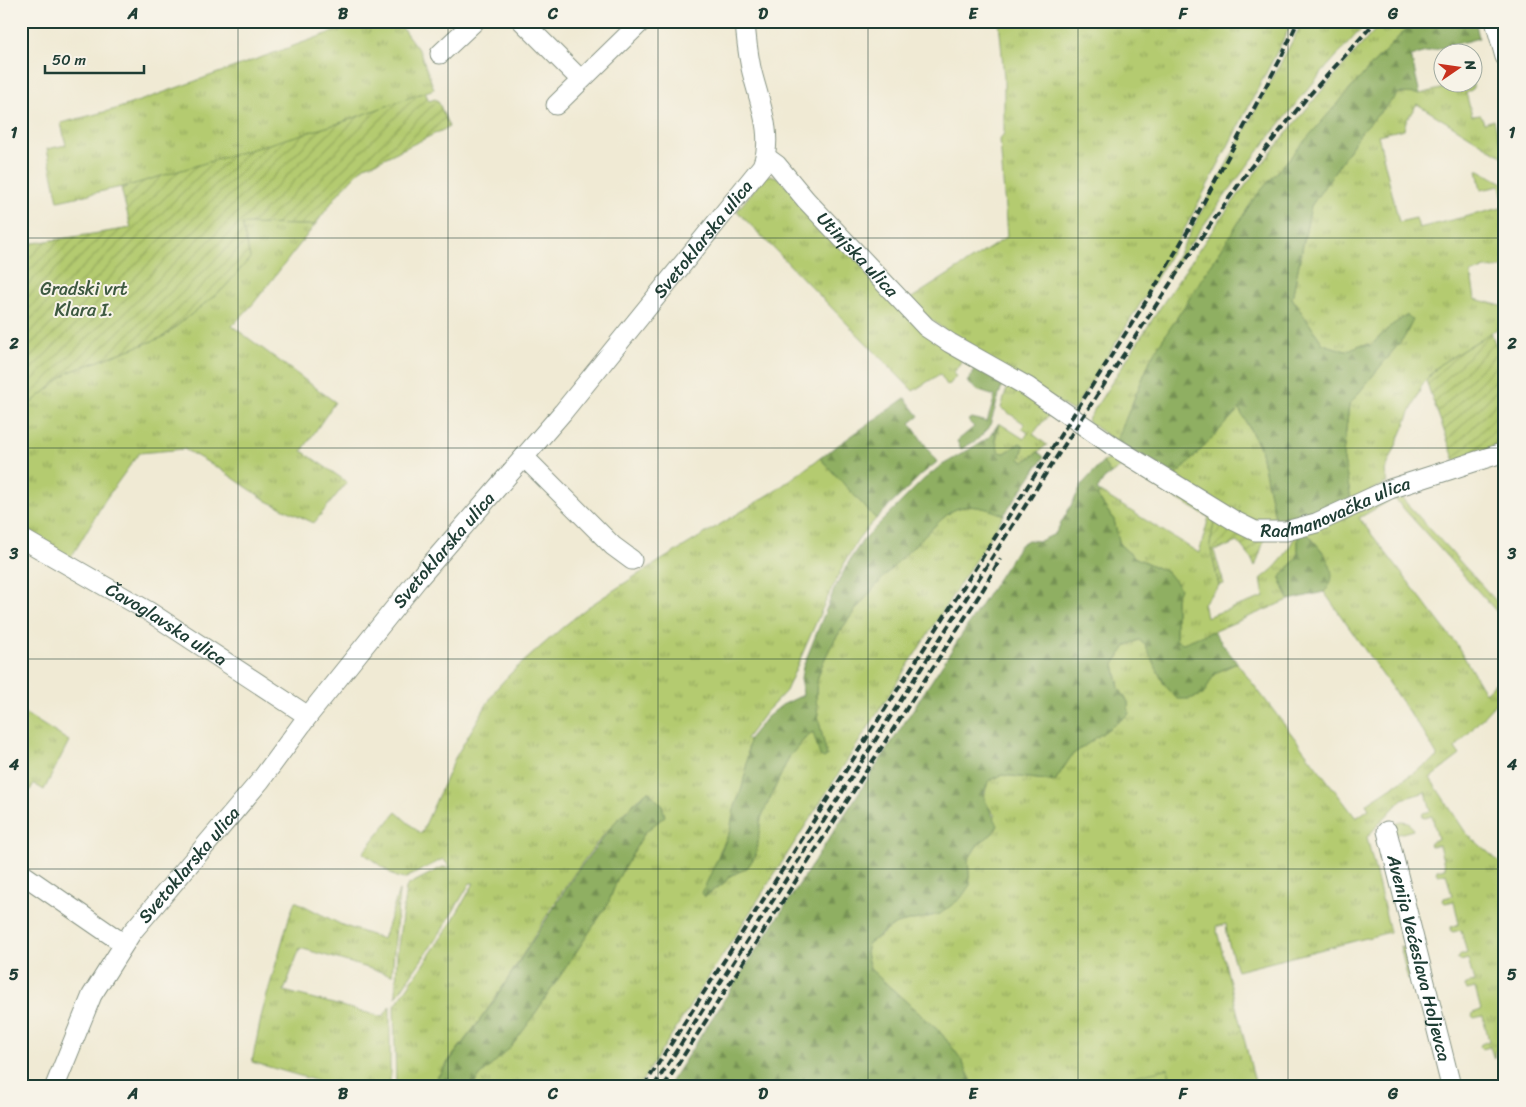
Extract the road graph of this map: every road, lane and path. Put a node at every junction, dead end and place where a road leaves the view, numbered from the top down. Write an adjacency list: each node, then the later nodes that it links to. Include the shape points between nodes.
1 (475, 21): 6 (street)
2 (522, 21): 8 (street)
3 (642, 21): 8 (street)
4 (745, 21): 10 (street, via 750,65 767,133)
5 (1495, 21): 7 (street)
6 (440, 54)
7 (1505, 57)
8 (581, 80): 9 (street)
9 (556, 105)
10 (766, 157): 11 (street, Utinjska ulica, via 778,165 812,206 926,327); 13 (street, Svetoklarska ulica, via 757,174)
11 (1072, 418): 12 (street, Radmanovačka ulica, via 1235,522 1255,531 1286,531 1316,523 1390,489)
12 (1505, 452)
13 (524, 457): 15 (street, via 613,546); 16 (street, Svetoklarska ulica, via 418,579)
14 (21, 538): 16 (street, Čavoglavska ulica, via 148,612)
15 (632, 560)
16 (308, 716): 19 (street, Svetoklarska ulica, via 260,781)
17 (1387, 831): 21 (street, Avenija Većeslava Holjevca)
18 (21, 873): 19 (street)
19 (124, 944): 20 (street, Svetoklarska ulica, via 92,995)
20 (55, 1086)
21 (1451, 1086)

